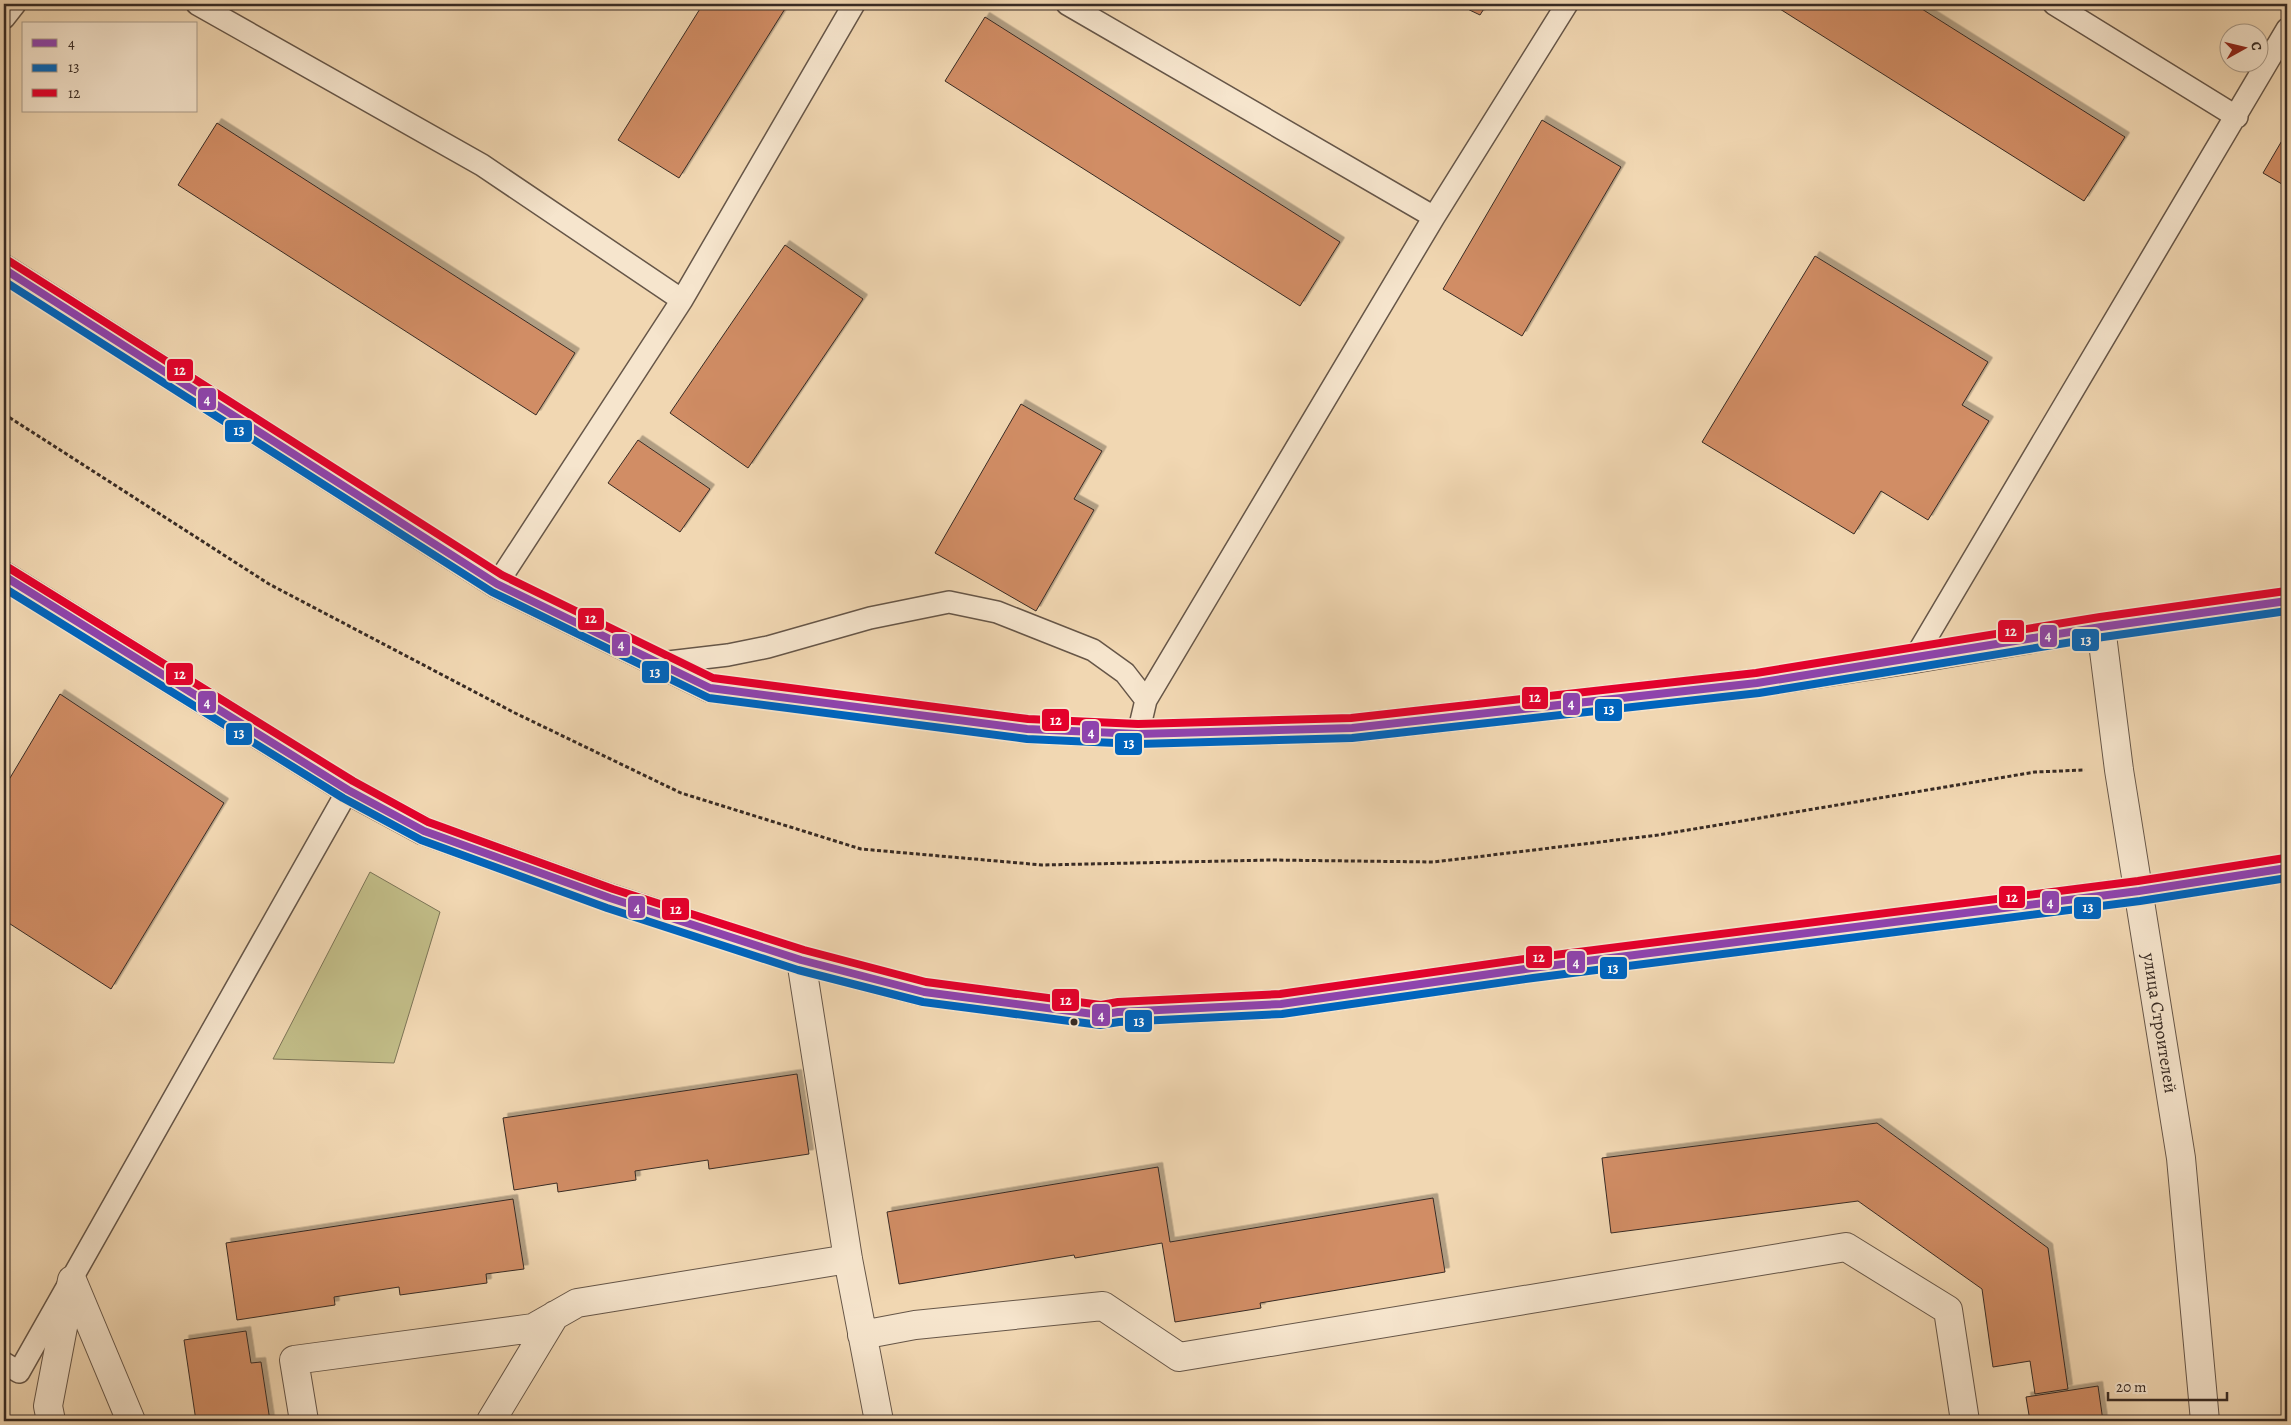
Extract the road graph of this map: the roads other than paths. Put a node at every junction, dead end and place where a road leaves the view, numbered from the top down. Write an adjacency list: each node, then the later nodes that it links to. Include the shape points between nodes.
1 (15, 4): 7 (lane)
2 (197, 4): 12 (lane, via 482,165)
3 (854, 4): 12 (lane)
4 (1067, 4): 10 (lane)
5 (1566, 4): 10 (lane)
6 (2054, 4): 9 (lane)
7 (4, 18)
8 (2287, 29): 9 (lane)
9 (2237, 117): 17 (lane)
10 (1434, 217): 19 (lane)
11 (4, 269): 14 (street)
12 (682, 300): 14 (lane)
13 (4, 576): 21 (street)
14 (497, 584): 18 (street)
15 (2287, 601): 16 (street)
16 (2100, 627): 17 (street); 23 (street, улица Строителей, via 2118,770)
17 (1914, 659): 20 (street, via 1757,683 1352,728)
18 (660, 663): 19 (lane, via 768,648 870,618 949,602 996,612 1094,650 1125,673); 20 (street, via 710,688 1027,729)
19 (1146, 700): 20 (lane)
20 (1138, 734)
21 (348, 790): 24 (street, via 424,831 610,898); 26 (lane)
22 (2287, 868): 23 (street)
23 (2139, 891): 24 (street, via 1532,968 1281,1004 1101,1015 924,992); 36 (street, улица Строителей, via 2181,1158)
24 (801, 960): 25 (street)
25 (848, 1258): 27 (street, via 577,1303); 28 (street)
26 (72, 1280): 29 (lane, via 19,1372); 30 (street, via 48,1406); 31 (street)
27 (555, 1315): 32 (street, via 532,1328 294,1360); 33 (street)
28 (862, 1335): 34 (street); 35 (street, via 915,1325 1103,1306 1179,1356 1846,1247 1948,1310)
29 (4, 1363)
30 (51, 1421)
31 (131, 1421)
32 (304, 1421)
33 (491, 1421)
34 (879, 1421)
35 (1965, 1421)
36 (2205, 1421)

